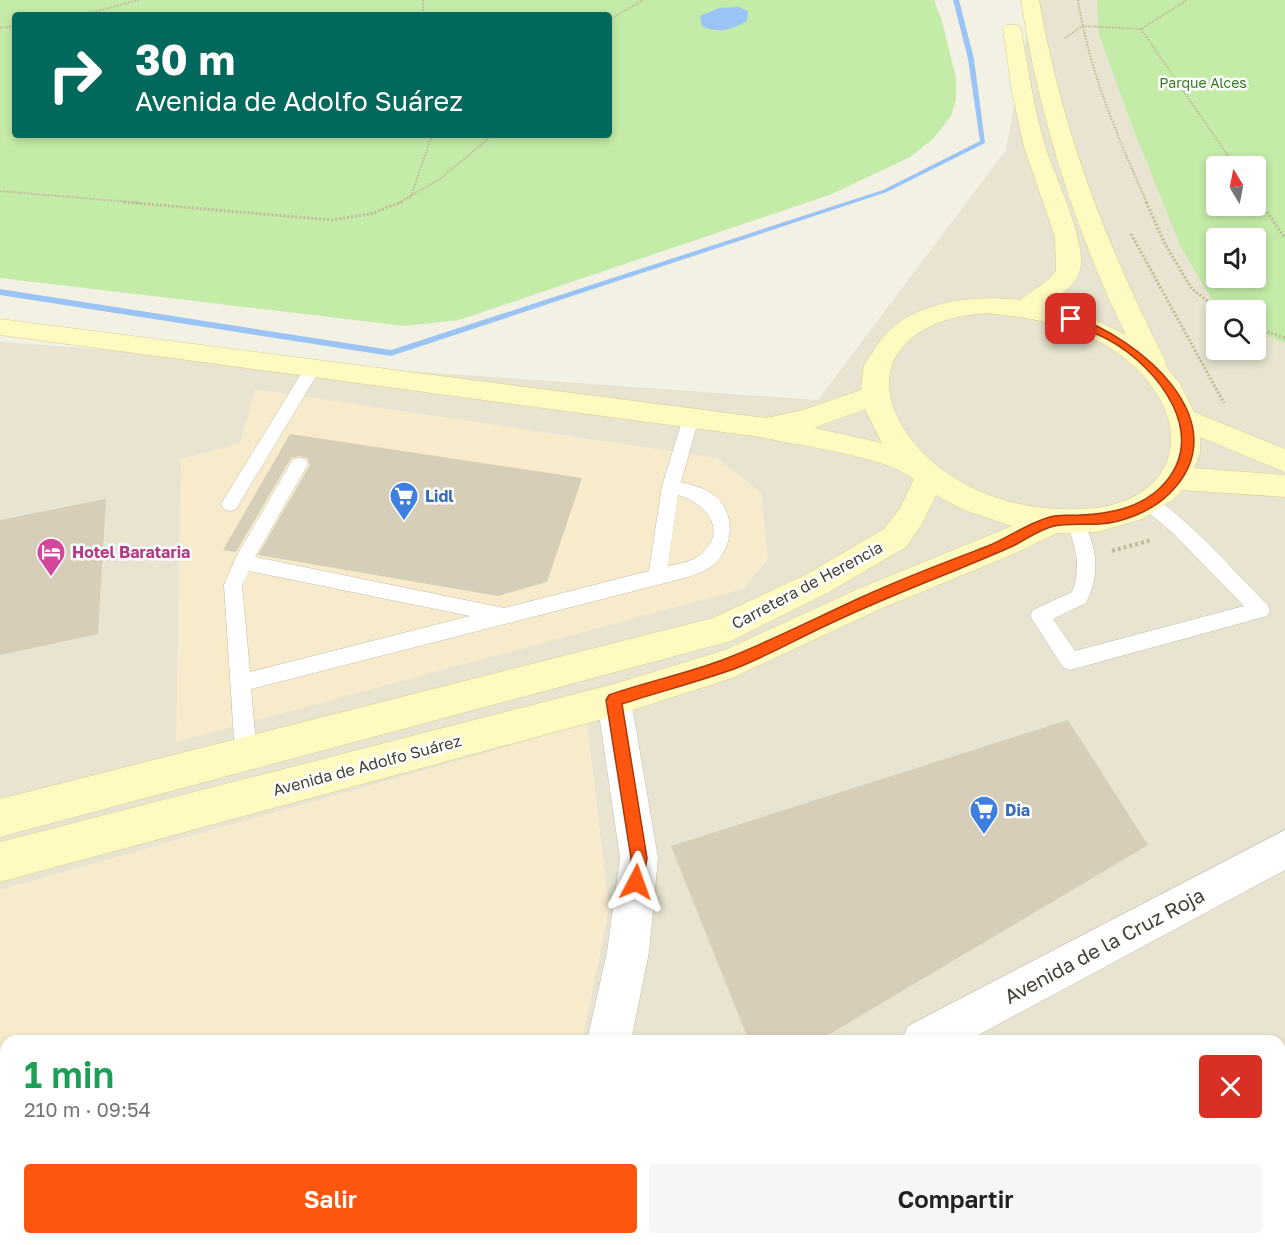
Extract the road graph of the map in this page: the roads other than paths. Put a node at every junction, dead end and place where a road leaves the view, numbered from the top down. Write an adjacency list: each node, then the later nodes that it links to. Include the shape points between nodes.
1 (1030, 0): 6 (street, via 1048,98 1068,166 1114,286)
2 (1010, 11): 3 (street, via 1035,147 1067,237 1068,272 1059,284)
3 (1026, 308): 6 (street, via 1056,314 1104,333 1138,355); 7 (street, via 986,305 948,310 916,322 892,341 877,366)
4 (0, 327): 5 (street)
5 (313, 368): 8 (street); 18 (lane)
6 (1159, 375): 9 (street)
7 (875, 395): 10 (street, via 806,420); 13 (street, via 887,431)
8 (691, 418): 10 (street); 15 (lane)
9 (1184, 419): 11 (street); 14 (street, via 1187,440)
10 (760, 427): 13 (street, via 860,447)
11 (1285, 461)
12 (299, 464): 20 (lane)
13 (921, 470): 19 (street, via 956,494 987,507 1019,517); 23 (street, Carretera de Herencia, via 911,516 895,538 818,583)
14 (1175, 478): 16 (street); 17 (street)
15 (671, 486): 21 (lane); 21 (lane, via 698,494 714,506 721,524 718,547 704,562)
16 (1285, 486)
17 (1149, 503): 19 (street, via 1119,515); 19 (lane, via 1260,610 1070,661 1040,616 1079,597 1088,577 1088,553)
18 (230, 504)
19 (1064, 522): 23 (street, via 869,599)
20 (243, 562): 22 (lane); 24 (lane, via 233,585)
21 (657, 577): 22 (lane)
22 (506, 615): 24 (lane)
23 (726, 647): 25 (street, Avenida de Adolfo Suárez); 26 (street)
24 (241, 683): 26 (lane)
25 (614, 700): 29 (street, Avenida de Adolfo Suárez); 30 (street, via 639,858 628,952)
26 (246, 754): 27 (street)
27 (0, 818)
28 (1285, 849): 31 (street, Avenida de la Cruz Roja)
29 (0, 862)
30 (610, 1035)
31 (934, 1035)

